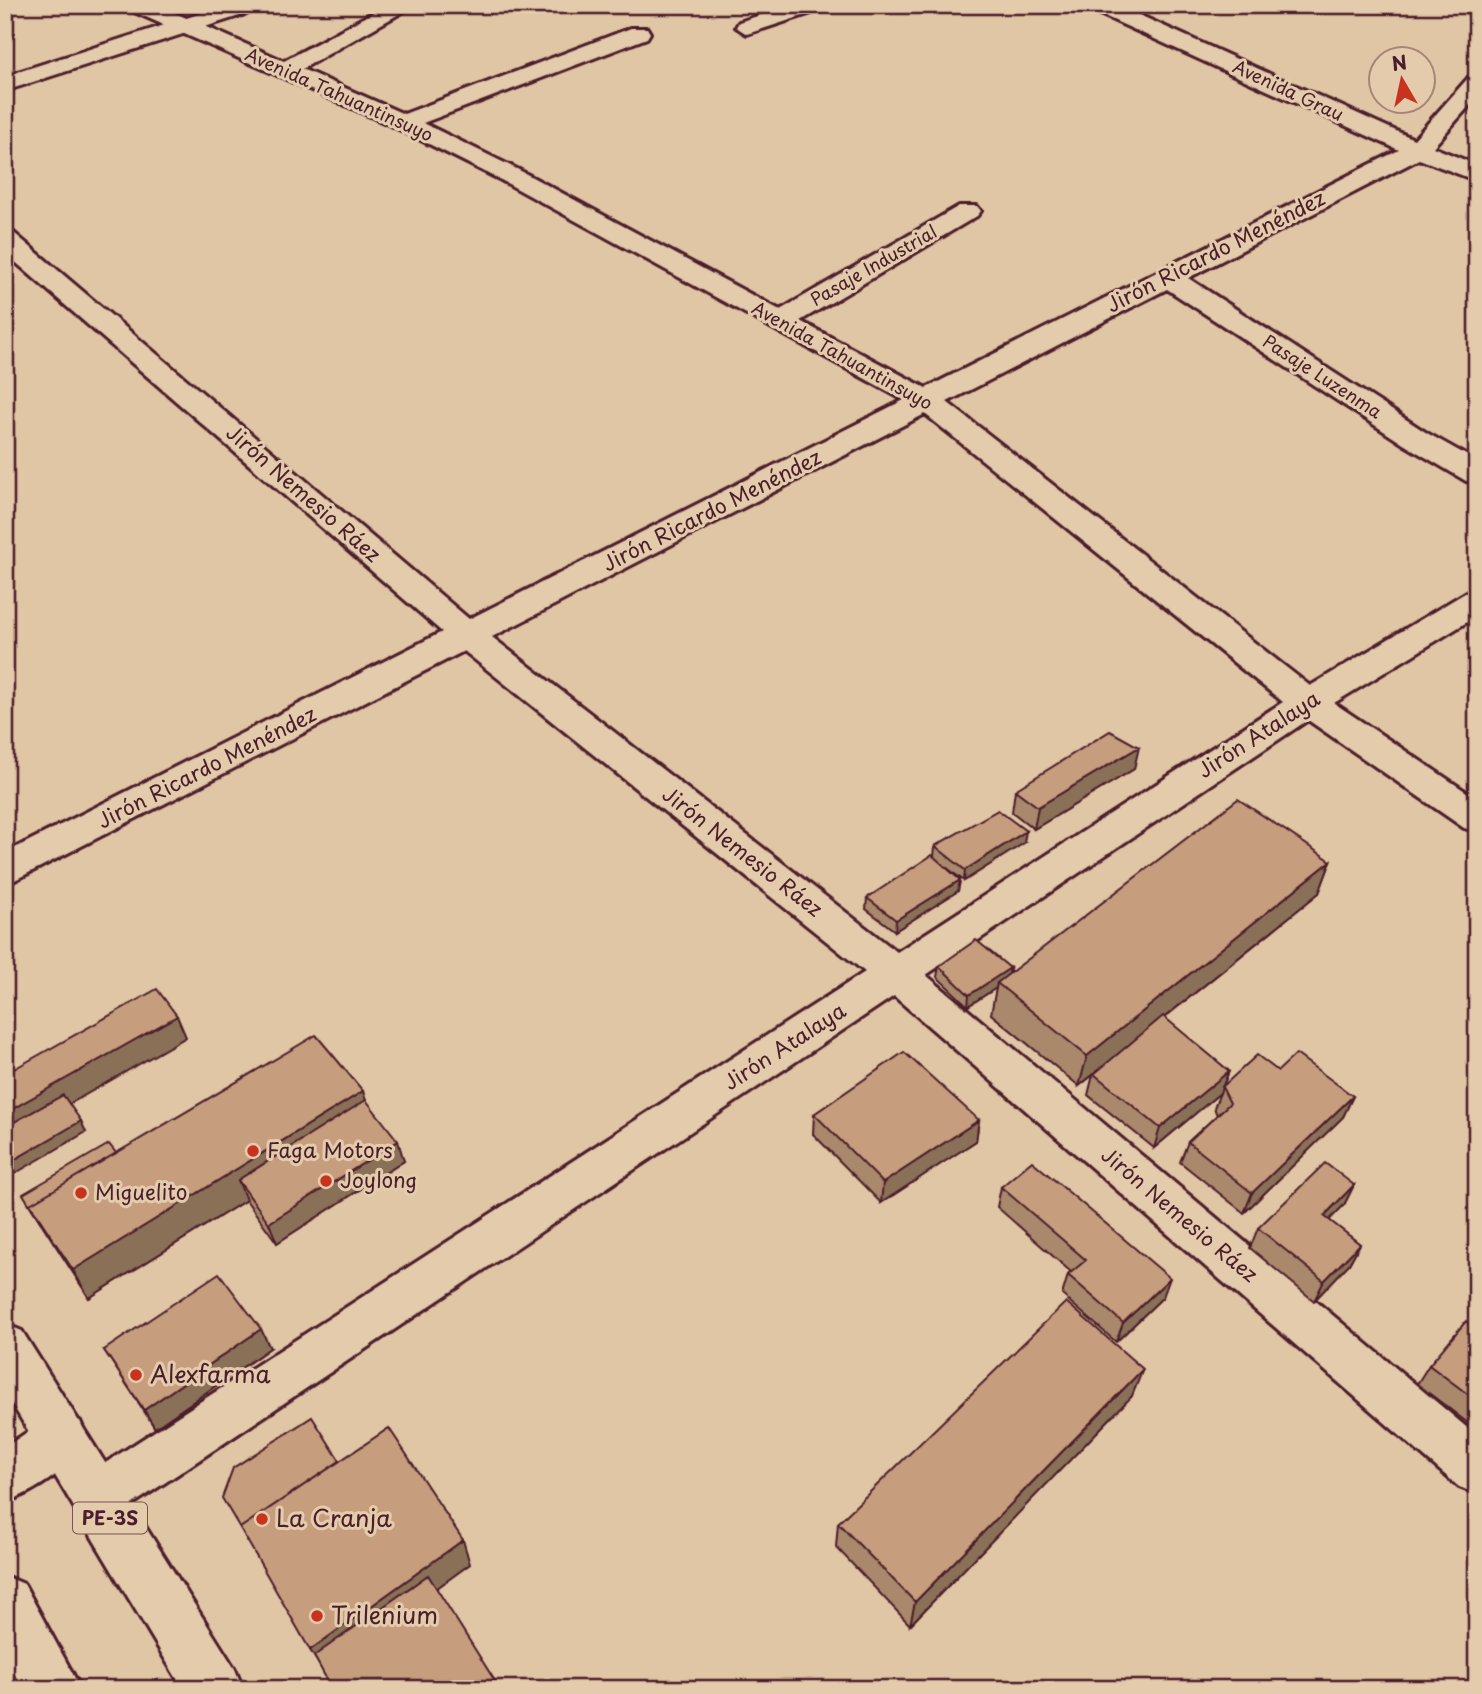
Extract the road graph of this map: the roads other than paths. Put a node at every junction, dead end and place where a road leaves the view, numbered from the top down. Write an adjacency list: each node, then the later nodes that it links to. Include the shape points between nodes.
1 (250, 5): 5 (main road)
2 (404, 5): 9 (main road)
3 (813, 5): 6 (main road)
4 (1100, 5): 13 (main road, Avenida Grau)
5 (169, 13): 8 (main road); 9 (main road, Avenida Tahuantinsuyo); 11 (main road)
6 (747, 27)
7 (639, 33): 12 (main road)
8 (5, 62)
9 (282, 71): 12 (main road, Avenida Tahuantinsuyo)
10 (1477, 82): 13 (main road)
11 (5, 84)
12 (403, 122): 18 (main road, Avenida Tahuantinsuyo)
13 (1418, 150): 14 (main road, Avenida Grau); 17 (main road, Jirón Ricardo Menéndez)
14 (1477, 174)
15 (968, 211): 18 (main road, Pasaje Industrial)
16 (5, 239): 22 (main road, Jirón Nemesio Ráez)
17 (1168, 277): 19 (main road, Jirón Ricardo Menéndez); 20 (main road, Pasaje Luzenma)
18 (780, 321): 19 (main road, Avenida Tahuantinsuyo)
19 (926, 400): 22 (main road, Jirón Ricardo Menéndez); 23 (main road, Avenida Tahuantinsuyo)
20 (1477, 474)
21 (1477, 601): 23 (main road, Jirón Atalaya)
22 (468, 636): 25 (main road, Jirón Ricardo Menéndez); 26 (main road, Jirón Nemesio Ráez)
23 (1308, 703): 24 (main road, Avenida Tahuantinsuyo); 26 (main road, Jirón Atalaya)
24 (1477, 818)
25 (5, 870)
26 (896, 974): 29 (main road, Jirón Nemesio Ráez); 31 (main road, Jirón Atalaya)
27 (5, 1347): 28 (main road, PE-3S)
28 (62, 1438): 30 (main road); 31 (main road, PE-3S)
29 (1477, 1469)
30 (5, 1478)
31 (97, 1498): 34 (main road, PE-3S)
32 (5, 1604): 33 (main road)
33 (53, 1689)
34 (215, 1689)

